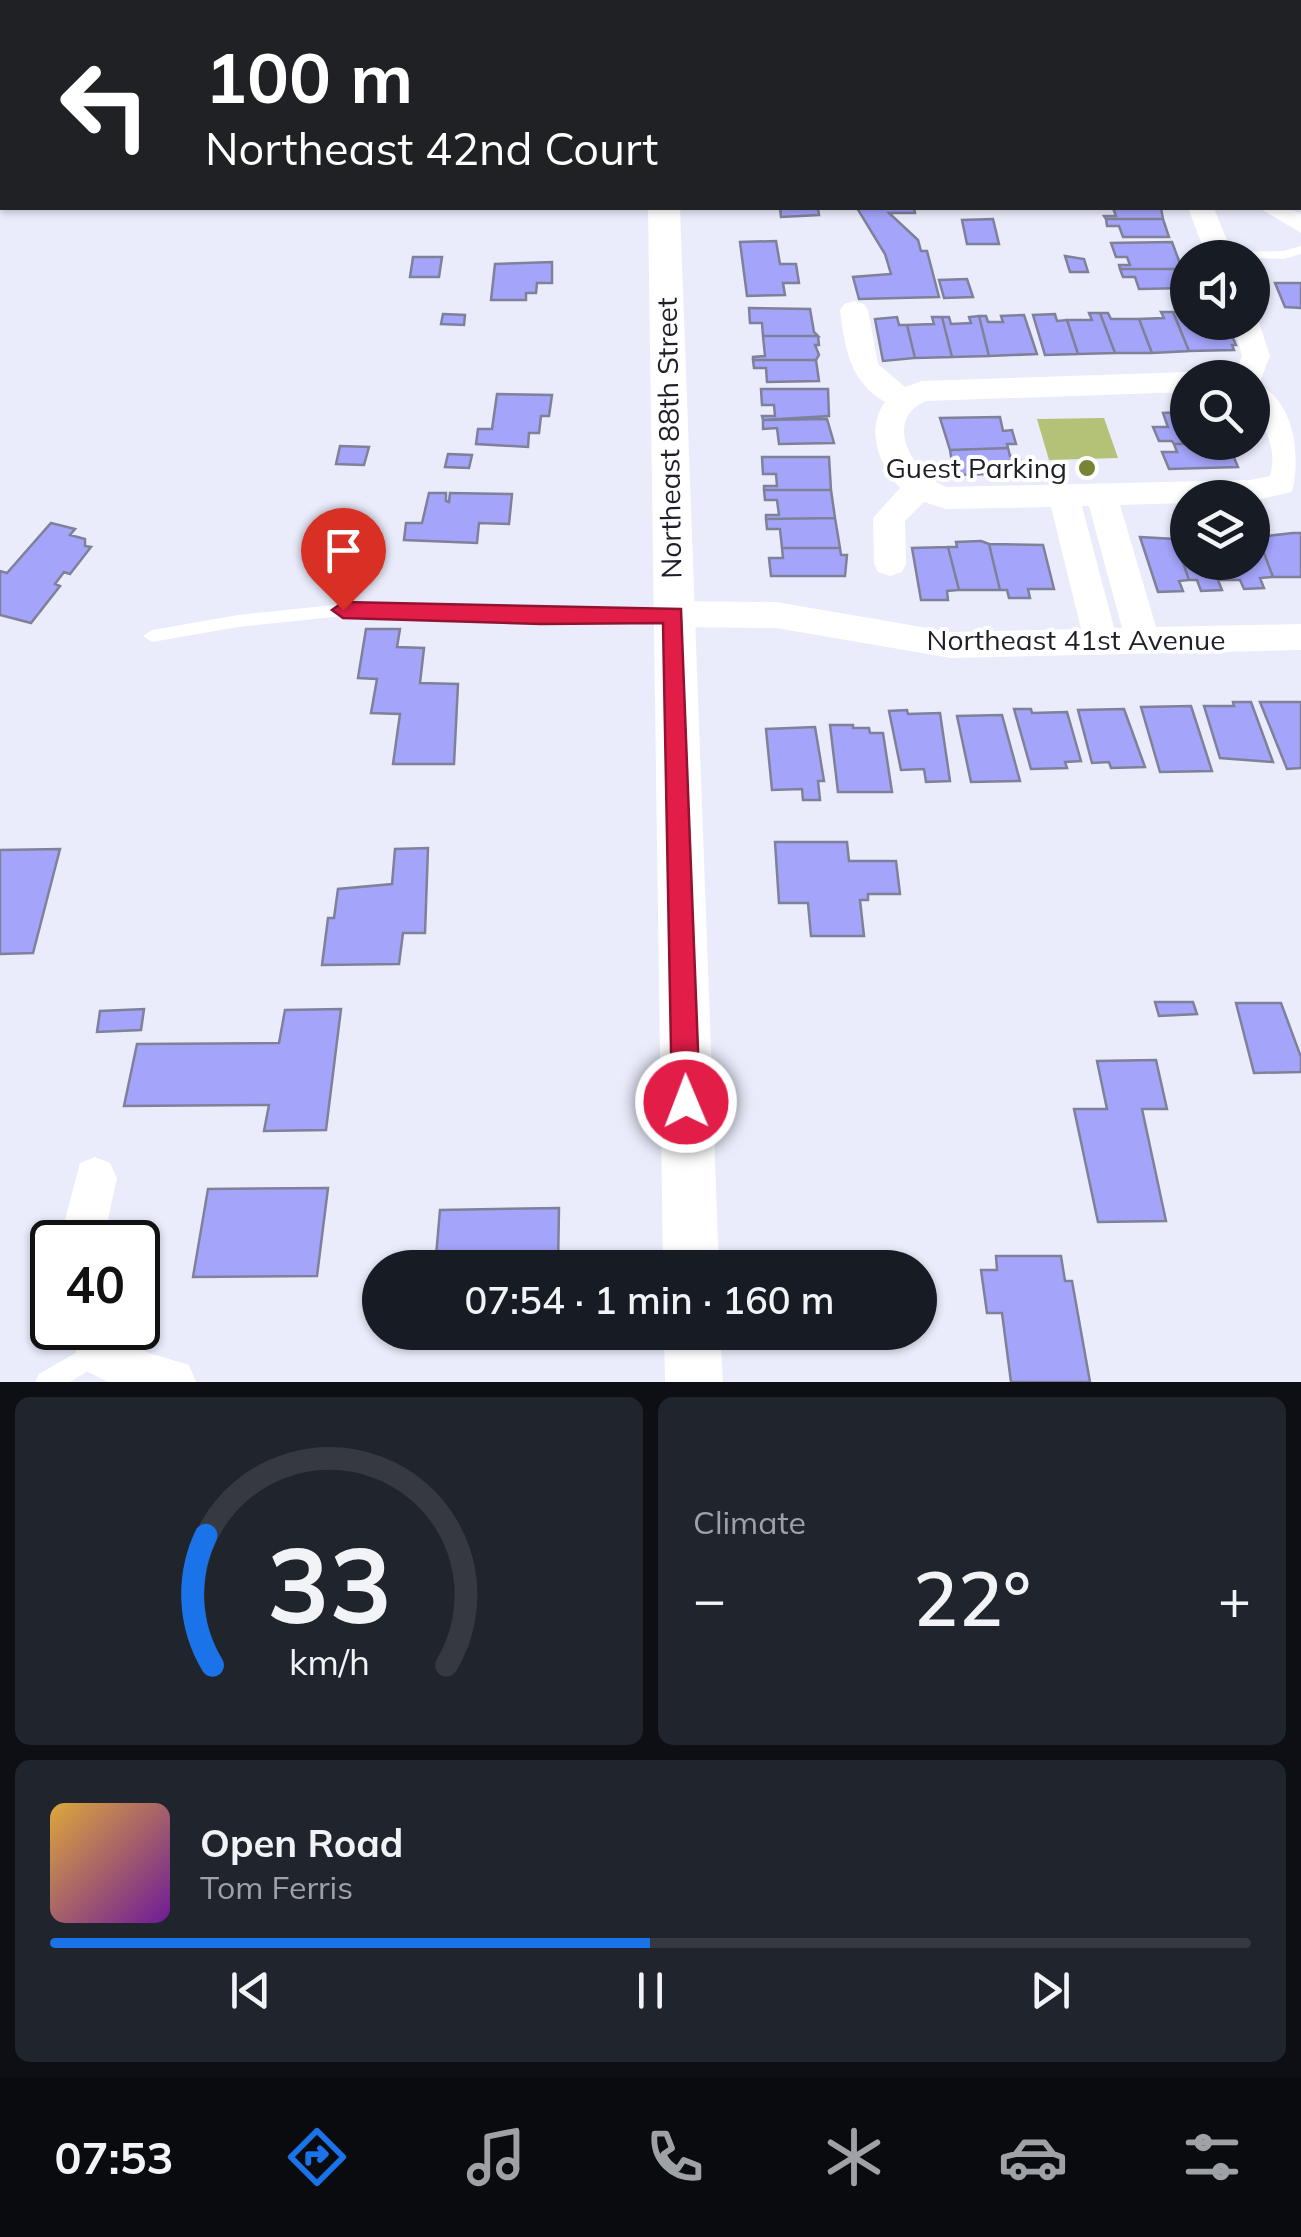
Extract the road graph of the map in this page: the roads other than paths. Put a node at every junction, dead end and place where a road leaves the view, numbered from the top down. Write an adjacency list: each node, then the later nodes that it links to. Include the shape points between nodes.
1 (664, 210): 17 (street, Northeast 88th Street)
2 (1203, 210): 5 (street)
3 (1275, 210): 4 (street)
4 (1301, 225)
5 (1215, 240)
6 (1301, 250): 7 (lane)
7 (1270, 256)
8 (854, 310): 10 (street, via 865,372)
9 (1170, 383): 10 (street, via 945,389)
10 (903, 399): 12 (street, via 890,422 895,459)
11 (1270, 408): 13 (street, via 1290,452)
12 (917, 490): 15 (street, via 958,499); 16 (street, via 889,518)
13 (1291, 490): 14 (street)
14 (1102, 496): 15 (street); 20 (street)
15 (1064, 497): 21 (street)
16 (890, 564)
17 (674, 614): 18 (lane, via 343,610); 21 (street, Northeast 41st Avenue, via 776,615 950,646); 24 (street, Northeast 88th Street)
18 (152, 636)
19 (1301, 638): 20 (street, Northeast 41st Avenue)
20 (1143, 642): 21 (street, Northeast 41st Avenue)
21 (1102, 643)
22 (95, 1178): 23 (street)
23 (86, 1220)
24 (690, 1250)
25 (84, 1350): 28 (lane)
26 (109, 1350): 29 (street, via 143,1375)
27 (693, 1350): 30 (street)
28 (47, 1382)
29 (172, 1382)
30 (694, 1382)

